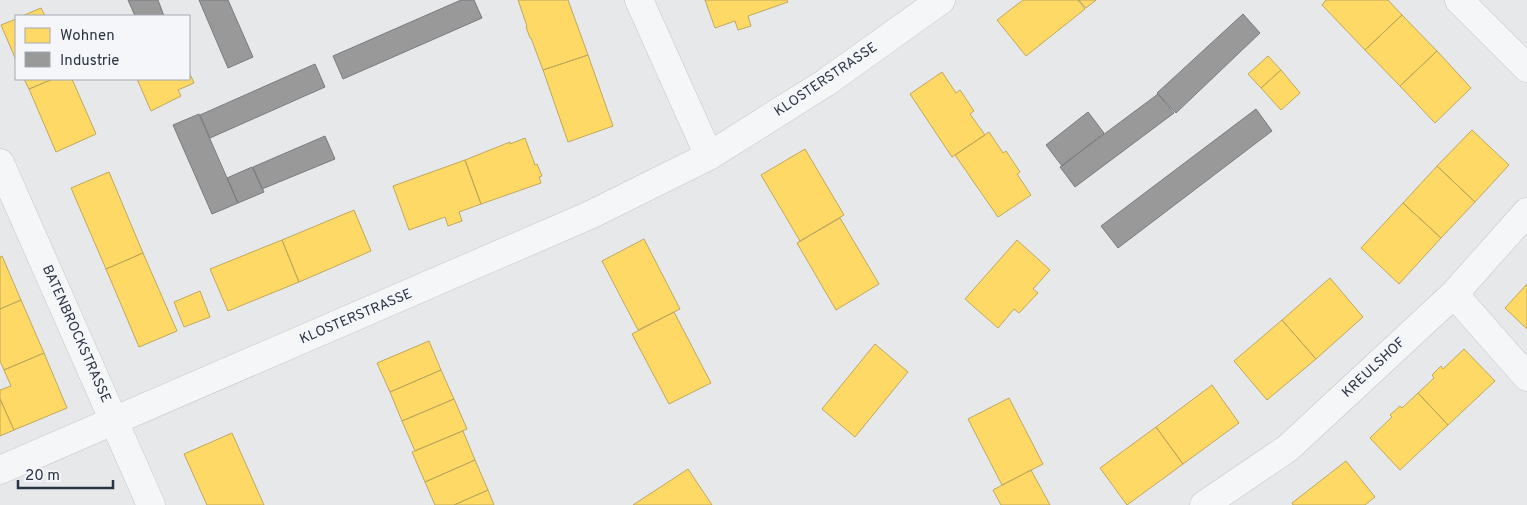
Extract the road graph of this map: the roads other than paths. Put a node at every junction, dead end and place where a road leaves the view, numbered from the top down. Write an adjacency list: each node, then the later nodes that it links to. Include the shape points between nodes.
1 (639, 0): 5 (street)
2 (941, 0): 5 (street, KLOSTERSTRASSE, via 825,83)
3 (1458, 0): 4 (street)
4 (1527, 68)
5 (709, 156): 10 (street, KLOSTERSTRASSE, via 590,215)
6 (0, 163): 10 (street, BATENBROCKSTRASSE)
7 (1527, 212): 8 (street, KREULSHOF)
8 (1454, 294): 9 (street); 13 (street, KREULSHOF, via 1288,448)
9 (1527, 377)
10 (115, 421): 11 (street, KLOSTERSTRASSE); 12 (street, BATENBROCKSTRASSE)
11 (0, 470)
12 (151, 505)
13 (1204, 505)

